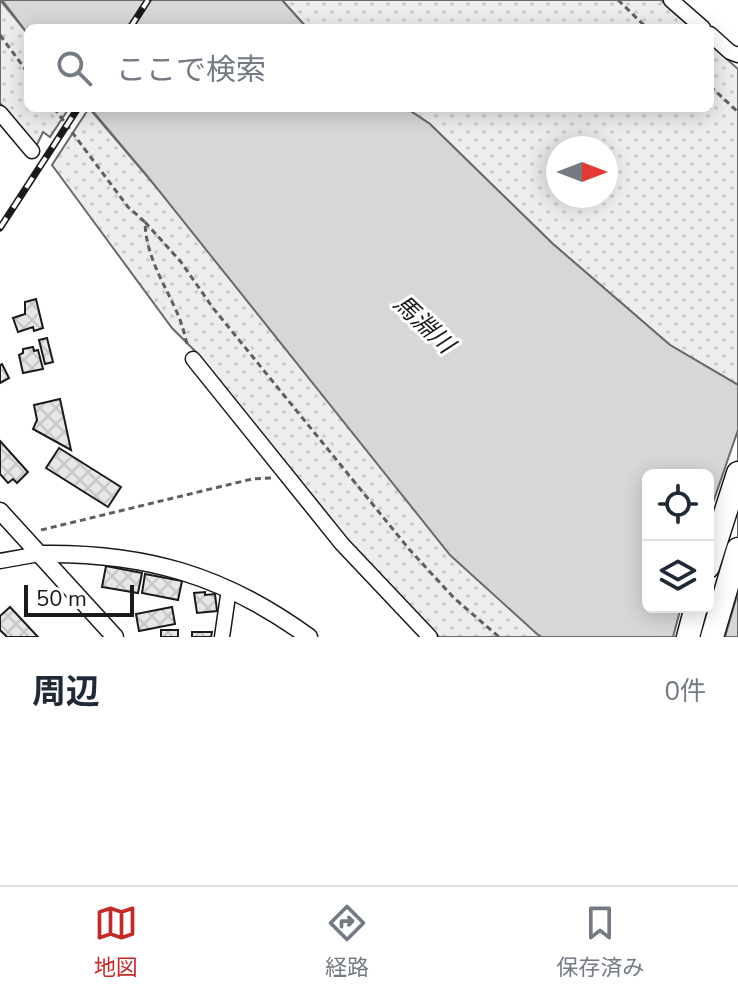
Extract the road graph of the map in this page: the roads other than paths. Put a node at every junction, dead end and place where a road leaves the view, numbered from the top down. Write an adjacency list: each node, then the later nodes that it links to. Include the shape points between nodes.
1 (671, 0): 2 (street)
2 (698, 24)
3 (714, 38): 4 (street)
4 (738, 55)
5 (0, 113): 6 (street)
6 (32, 151)
7 (193, 359): 19 (street, via 342,544)
8 (738, 473): 10 (highway)
9 (0, 511): 12 (street)
10 (714, 548)
11 (738, 549): 21 (highway)
12 (39, 554): 13 (street); 14 (street, via 123,557 190,572); 16 (street)
13 (0, 561)
14 (229, 589): 17 (street); 18 (street)
15 (694, 613): 20 (highway)
16 (115, 637)
17 (222, 637)
18 (309, 637)
19 (430, 637)
20 (688, 637)
21 (712, 637)

